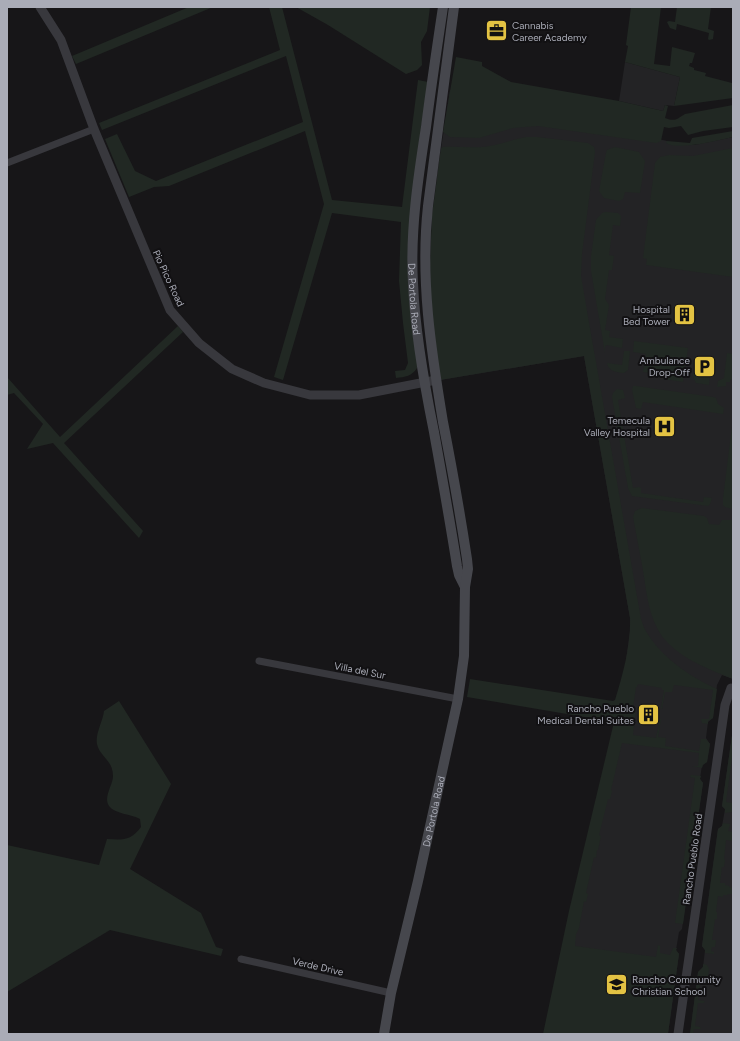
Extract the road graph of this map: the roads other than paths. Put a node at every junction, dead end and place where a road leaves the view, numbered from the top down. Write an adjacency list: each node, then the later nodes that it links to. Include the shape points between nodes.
1 (40, 7): 5 (street, Pio Pico Road, via 61,40)
2 (443, 7): 4 (main road, De Portola Road)
3 (454, 7): 6 (main road, De Portola Road)
4 (438, 37): 6 (main road, via 441,46 430,129); 9 (main road, De Portola Road, via 418,183 412,258 415,320)
5 (94, 129): 7 (street); 9 (street, Pio Pico Road, via 170,310 199,343 232,369 264,383 310,395 359,395)
6 (436, 138): 8 (main road, De Portola Road, via 425,229 424,261 427,314)
7 (7, 163)
8 (436, 380): 9 (street, Pio Pico Road); 10 (main road, De Portola Road, via 467,559)
9 (424, 382): 10 (main road, De Portola Road, via 457,566)
10 (465, 587): 13 (main road, De Portola Road, via 464,656)
11 (259, 661): 13 (street, Villa del Sur)
12 (732, 688): 17 (street, Rancho Pueblo Road, via 725,705)
13 (458, 699): 15 (main road, De Portola Road)
14 (241, 959): 15 (street, Verde Drive)
15 (391, 993): 16 (main road, De Portola Road)
16 (384, 1034)
17 (678, 1034)

